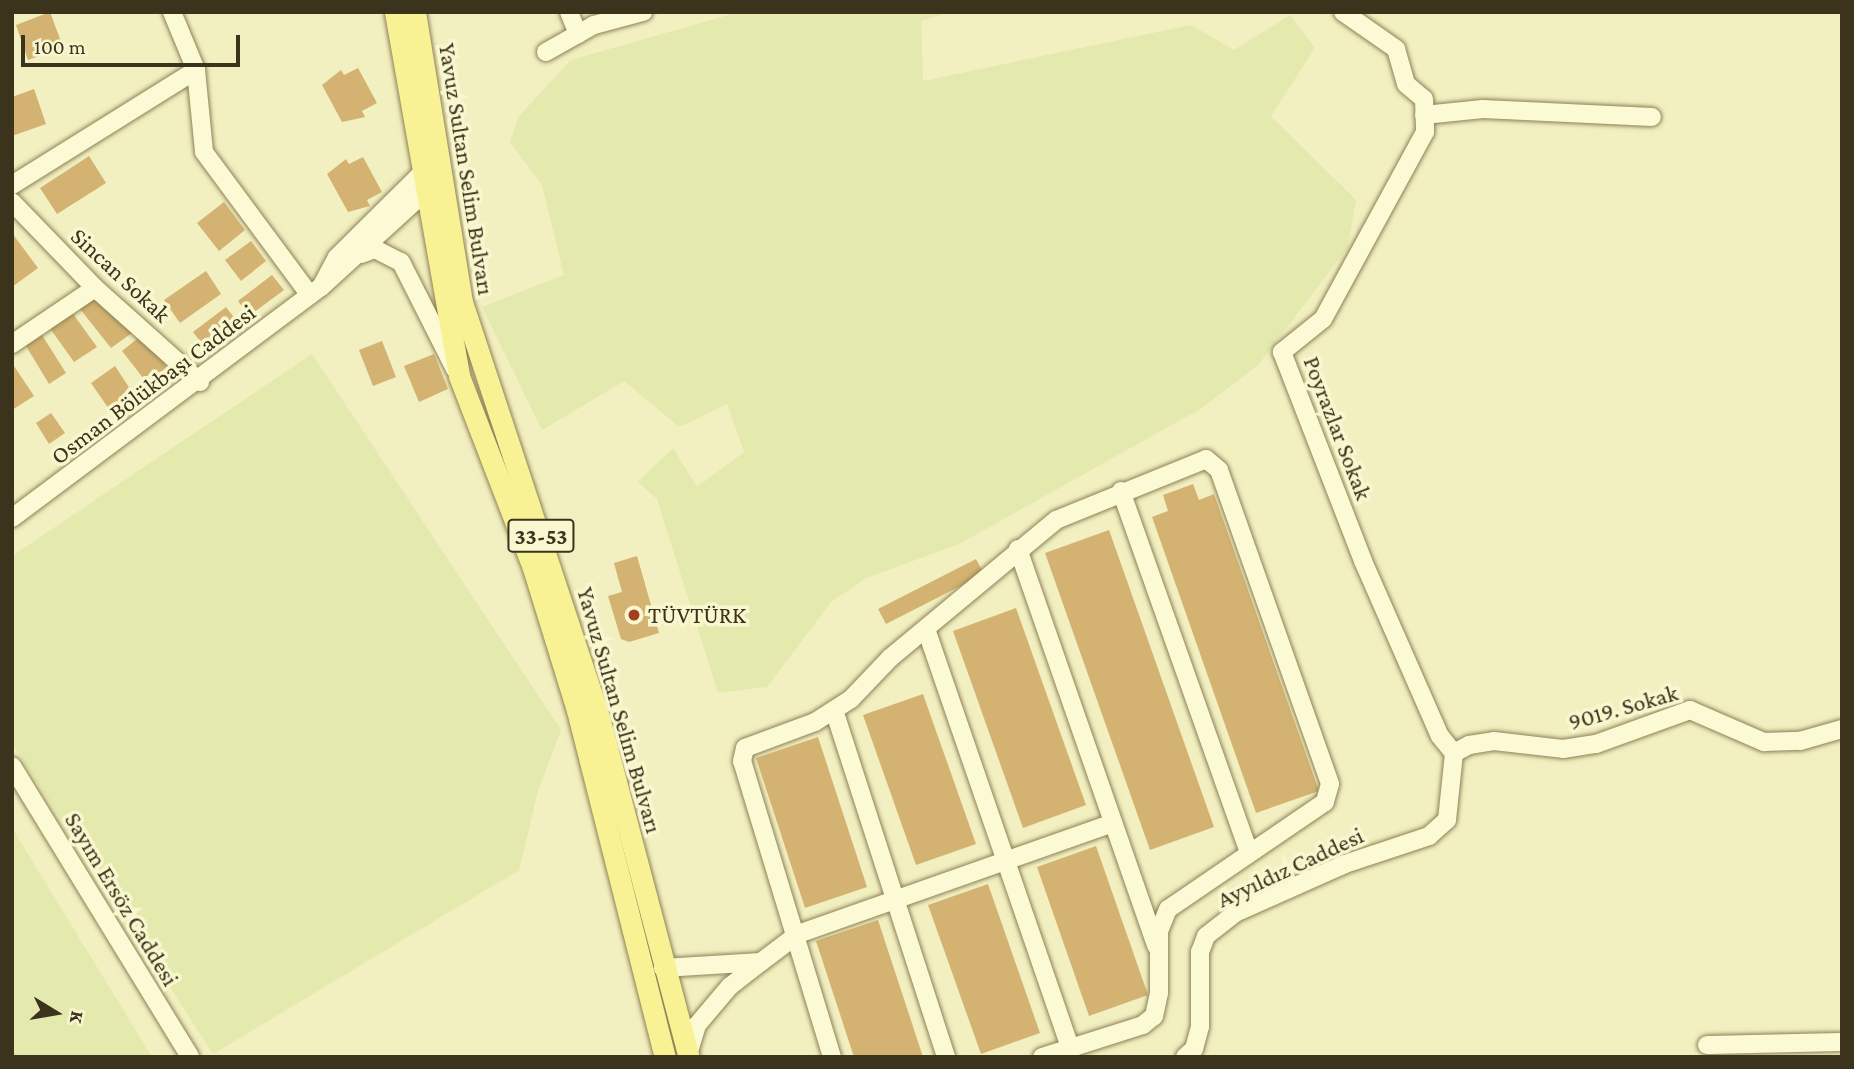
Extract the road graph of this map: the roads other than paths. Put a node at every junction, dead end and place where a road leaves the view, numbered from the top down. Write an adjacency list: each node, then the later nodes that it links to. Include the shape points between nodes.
1 (172, 12): 9 (street)
2 (395, 12): 13 (main road, Yavuz Sultan Selim Bulvarı / 33-53)
3 (415, 12): 36 (main road, Yavuz Sultan Selim Bulvarı / 33-53, via 462,302 596,706)
4 (569, 12): 7 (street)
5 (643, 12): 7 (street)
6 (1343, 12): 10 (street, via 1396,49 1406,84 1424,99)
7 (578, 34): 8 (street)
8 (546, 52)
9 (196, 70): 12 (street); 17 (street, via 204,152)
10 (1424, 115): 11 (street, via 1483,109); 27 (street, Poyrazlar Sokak, via 1425,132 1323,319 1282,352 1363,561 1440,736)
11 (1652, 117)
12 (12, 185)
13 (421, 185): 15 (street, Osman Bölükbaşı Caddesi); 17 (street, Osman Bölükbaşı Caddesi, via 338,257); 19 (main road, Yavuz Sultan Selim Bulvarı / 33-53)
14 (12, 202): 16 (street, Sincan Sokak)
15 (361, 254): 17 (street, Osman Bölükbaşı Caddesi); 19 (street, via 375,249 401,262)
16 (94, 288): 18 (street); 20 (street, Sincan Sokak)
17 (316, 291): 20 (street, Osman Bölükbaşı Caddesi)
18 (12, 344)
19 (458, 376): 42 (main road, Yavuz Sultan Selim Bulvarı / 33-53, via 533,568 577,710)
20 (200, 382): 22 (street, Osman Bölükbaşı Caddesi)
21 (1121, 491): 23 (street, via 1056,520); 30 (street); 30 (street, via 1193,461 1206,459 1219,470 1329,784 1325,802 1302,822)
22 (12, 518)
23 (1018, 549): 24 (street); 29 (street)
24 (926, 629): 25 (street); 31 (street)
25 (834, 710): 32 (street); 33 (street, via 744,748 742,761)
26 (1842, 729): 27 (street, 9019. Sokak, via 1800,740 1764,742 1690,710 1596,744 1563,749 1494,741)
27 (1454, 753): 46 (street, Ayyıldız Caddesi, via 1447,820 1429,836 1345,863 1247,908 1206,936 1200,952 1200,1027 1194,1049)
28 (12, 766): 41 (street, Sayım Ersöz Caddesi)
29 (1113, 823): 31 (street); 34 (street)
30 (1249, 853): 34 (street, via 1168,909)
31 (1005, 861): 32 (street); 39 (street)
32 (894, 899): 33 (street); 44 (street)
33 (794, 937): 35 (street); 43 (street)
34 (1157, 950): 39 (street, via 1159,993 1154,1016 1143,1026)
35 (761, 962): 36 (street); 40 (street, via 730,986 697,1025)
36 (663, 968): 40 (main road, Yavuz Sultan Selim Bulvarı / 33-53)
37 (1842, 1042): 38 (street)
38 (1707, 1045)
39 (1071, 1049): 45 (street)
40 (688, 1056)
41 (190, 1057)
42 (665, 1057)
43 (832, 1057)
44 (946, 1057)
45 (1042, 1057)
46 (1185, 1057)

